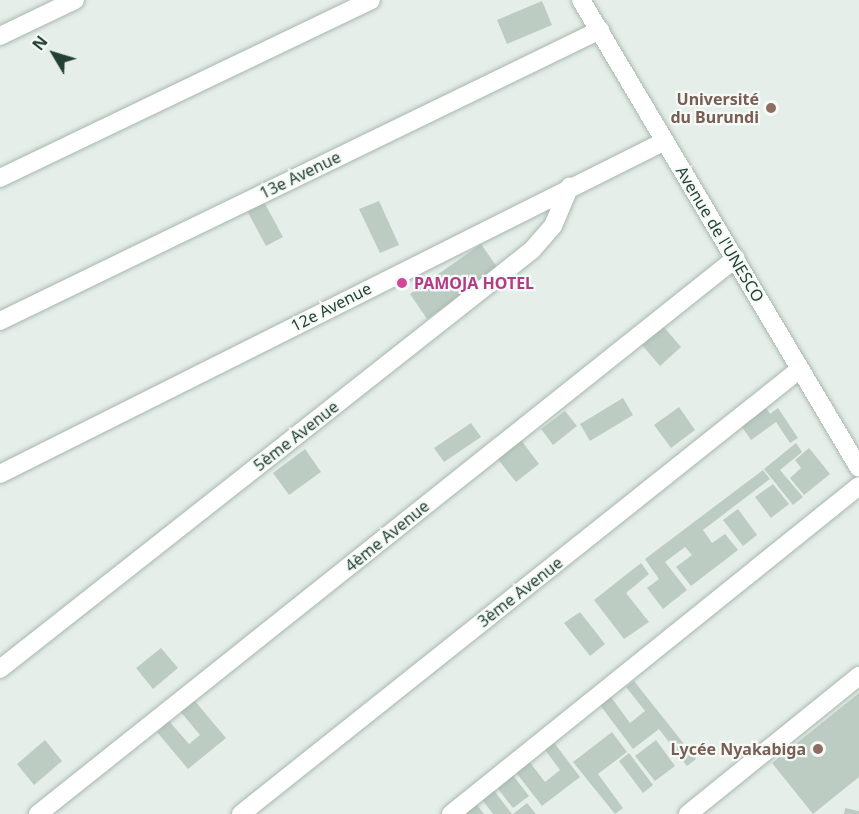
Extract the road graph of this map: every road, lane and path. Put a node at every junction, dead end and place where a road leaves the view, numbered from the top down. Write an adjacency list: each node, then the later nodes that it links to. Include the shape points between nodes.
1 (75, 0): 5 (street)
2 (371, 0): 7 (street)
3 (581, 0): 4 (street, Avenue de l'UNESCO)
4 (600, 30): 6 (street, Avenue de l'UNESCO); 10 (street, 13e Avenue)
5 (0, 36)
6 (663, 142): 8 (street, 12e Avenue); 9 (street, Avenue de l'UNESCO)
7 (0, 178)
8 (570, 186): 13 (street, 12e Avenue); 15 (street, 5ème Avenue, via 553,226 532,250)
9 (736, 258): 11 (street, Avenue de l'UNESCO); 17 (street, 4ème Avenue)
10 (0, 321)
11 (800, 369): 12 (street, Avenue de l'UNESCO); 18 (street, 3ème Avenue)
12 (859, 468)
13 (0, 474)
14 (859, 486): 19 (street)
15 (0, 669)
16 (859, 676): 20 (street)
17 (38, 814)
18 (241, 814)
19 (451, 814)
20 (688, 814)

